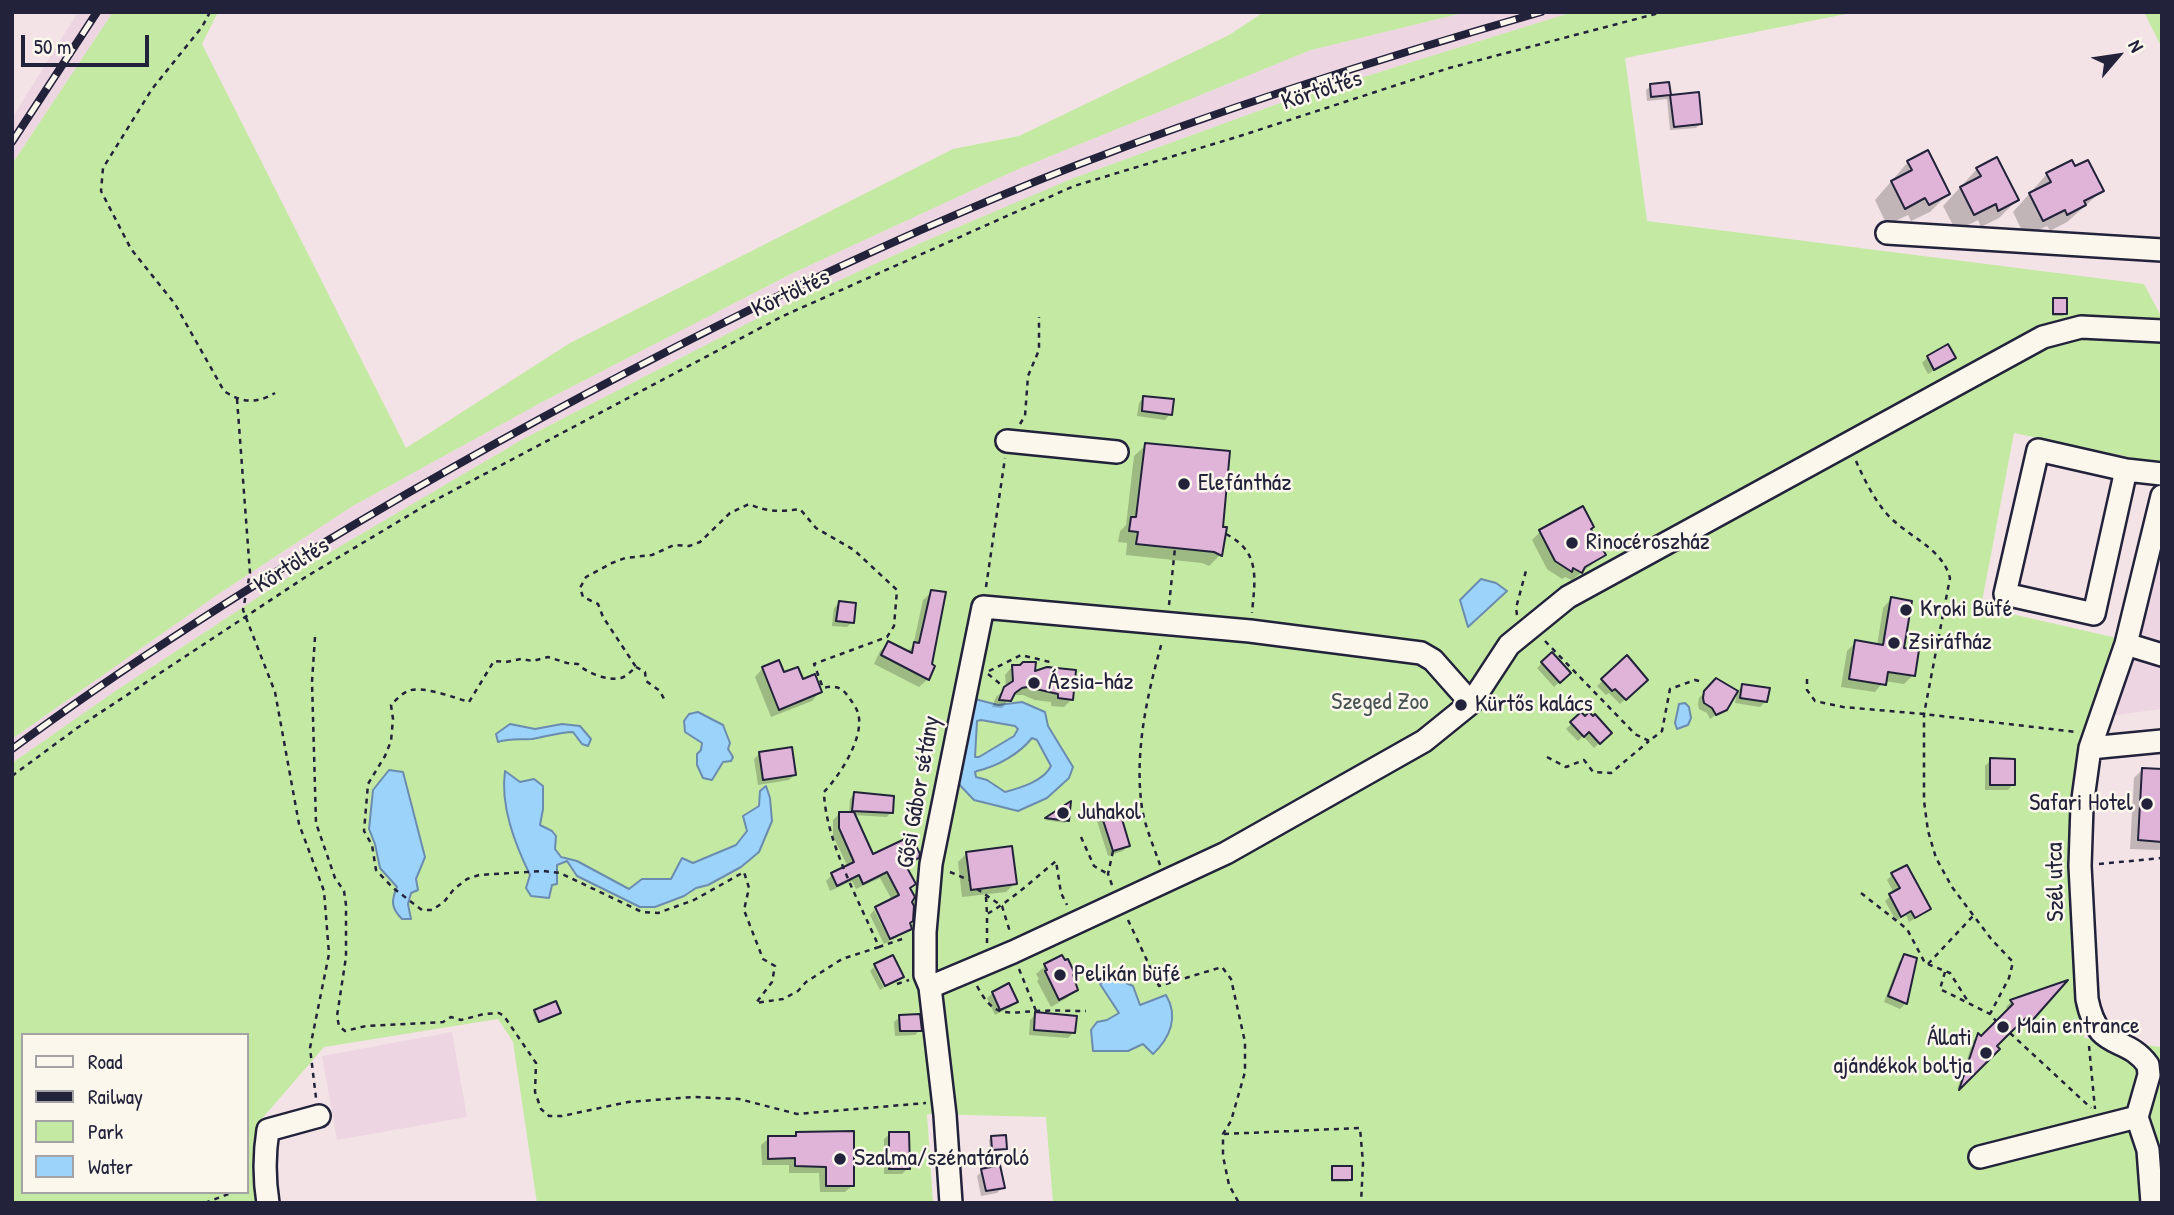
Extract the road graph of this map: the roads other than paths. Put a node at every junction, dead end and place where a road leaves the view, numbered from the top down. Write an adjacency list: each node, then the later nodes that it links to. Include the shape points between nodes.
1 (1887, 233): 2 (street)
2 (2162, 250)
3 (2162, 331): 11 (street, via 2081,327 2043,337 1568,597 1509,645)
4 (1007, 441): 5 (street)
5 (1117, 452)
6 (2126, 470): 6 (street, via 2038,450 2005,594 2094,614); 7 (street)
7 (2162, 474)
8 (2162, 496): 9 (street, Szél utca)
9 (2126, 644): 10 (street); 12 (street, Szél utca)
10 (2162, 655)
11 (1471, 704): 14 (street, via 1424,741 1226,853); 14 (street, Gősi Gábor sétány, via 1433,660 1421,653 1250,631 983,607 931,864 925,932 925,975)
12 (2092, 741): 13 (street); 15 (street, Szél utca, via 2082,806 2080,866 2090,1015 2099,1031 2116,1044)
13 (2162, 741)
14 (930, 987): 20 (street, Gősi Gábor sétány)
15 (2155, 1061): 17 (street, Szél utca)
16 (319, 1116): 19 (street, via 268,1130 264,1151)
17 (2137, 1117): 18 (street, via 2101,1117); 21 (street, via 2148,1150)
18 (1980, 1157)
19 (268, 1203)
20 (951, 1203)
21 (2152, 1203)

